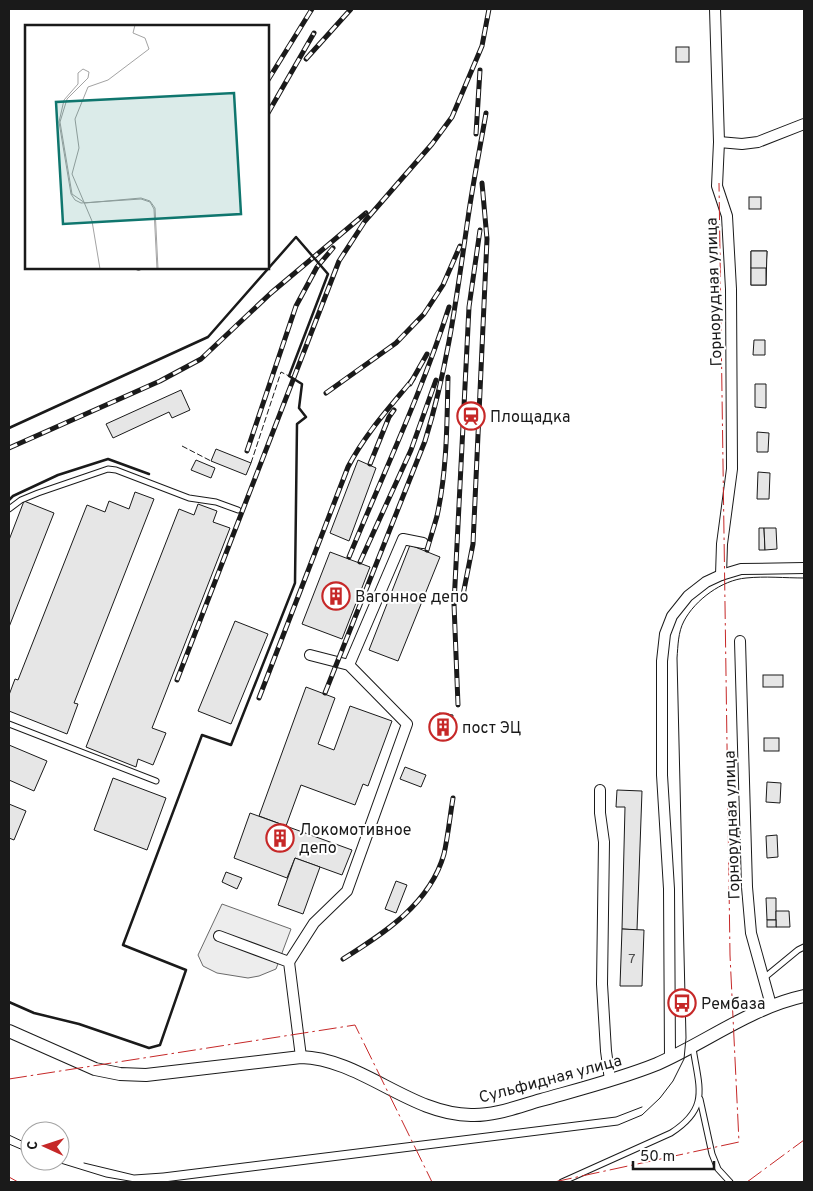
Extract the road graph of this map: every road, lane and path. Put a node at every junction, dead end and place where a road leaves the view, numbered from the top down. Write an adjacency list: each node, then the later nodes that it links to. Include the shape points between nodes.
1 (716, 9): 3 (street, Горнорудная улица)
2 (804, 124): 3 (street, via 758,142)
3 (720, 142): 8 (street, Горнорудная улица, via 717,186 727,216 732,469)
4 (9, 510): 5 (lane, via 21,500 108,469 189,498 216,502)
5 (238, 510)
6 (423, 543): 11 (street, via 403,539)
7 (804, 568): 8 (street, via 741,569)
8 (721, 575): 24 (street, via 688,596 672,616 665,634 662,661)
9 (740, 642): 18 (street, Горнорудная улица, via 747,887 751,933)
10 (310, 655): 11 (street)
11 (348, 665): 17 (street, via 407,724 347,891 314,923)
12 (9, 724): 13 (lane)
13 (156, 781)
14 (600, 790): 25 (street, via 604,842 602,984)
15 (219, 936): 17 (street)
16 (804, 947): 18 (lane)
17 (289, 962): 23 (street)
18 (764, 978): 20 (street, Горнорудная улица)
19 (804, 996): 20 (street, Сульфидная улица)
20 (771, 1005): 22 (street, Сульфидная улица)
21 (9, 1031): 23 (street, Сульфидная улица, via 95,1069 120,1074 146,1075)
22 (692, 1046): 24 (street, Сульфидная улица); 26 (lane)
23 (301, 1057): 25 (street, Сульфидная улица, via 311,1057 355,1072 432,1108 457,1114 488,1114)
24 (670, 1057): 25 (street, Сульфидная улица)
25 (610, 1080)
26 (699, 1099): 27 (lane, via 695,1112 671,1133); 28 (lane, via 712,1154 718,1169)
27 (562, 1182)
28 (730, 1182)

